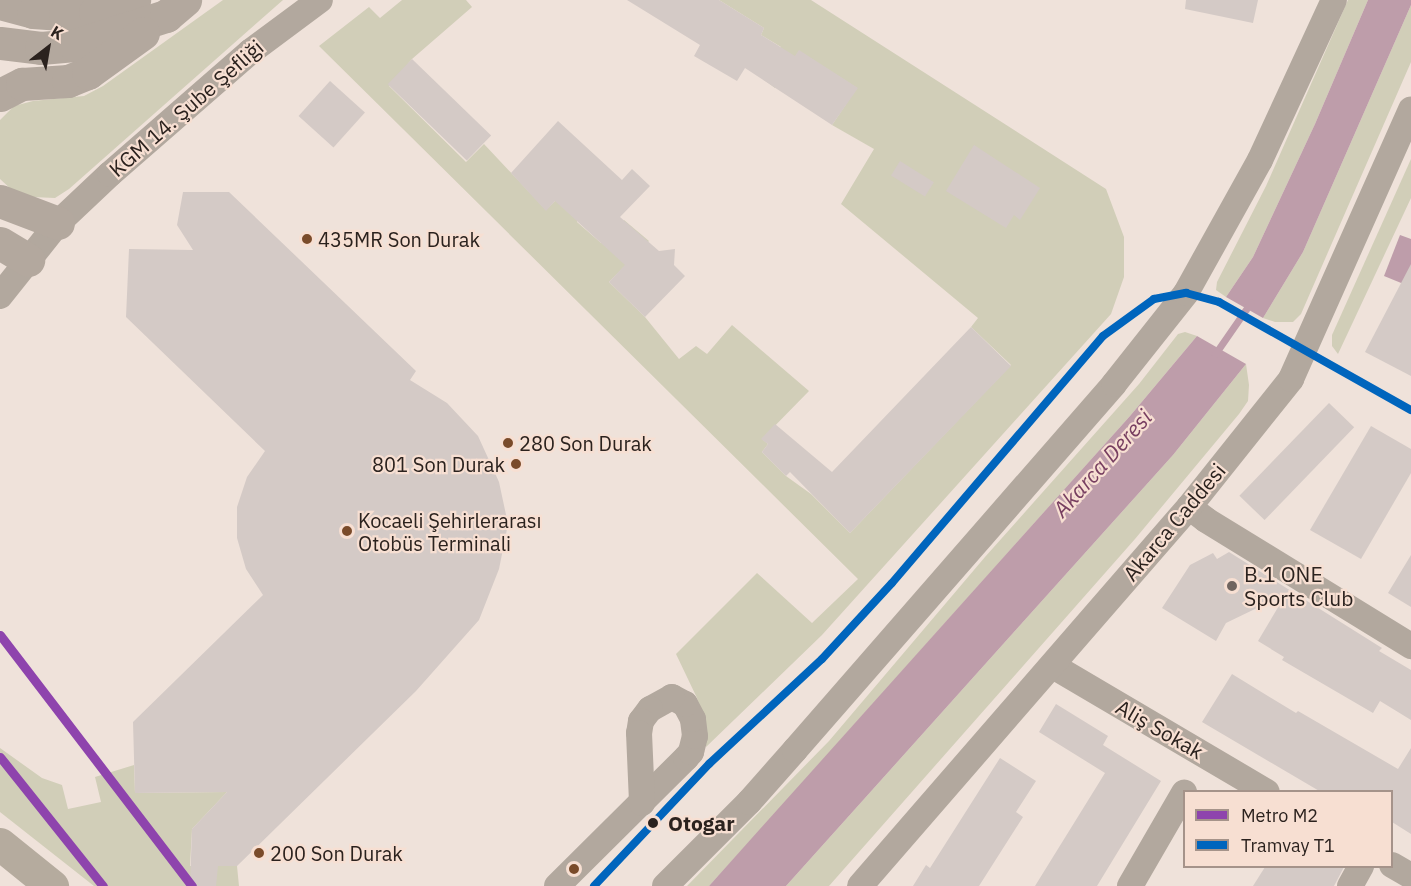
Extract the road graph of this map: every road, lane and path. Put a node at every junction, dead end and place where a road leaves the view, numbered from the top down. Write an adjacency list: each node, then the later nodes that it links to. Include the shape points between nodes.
1 (134, 0): 4 (highway, via 95,12 65,14)
2 (320, 0): 10 (street, KGM 14. Şube Şefliği, via 233,66)
3 (1334, 0): 28 (street, via 1260,160 1189,288 1114,384 795,750)
4 (0, 3)
5 (176, 8): 6 (highway, via 75,45 40,48); 7 (highway, via 88,73 68,81 22,84)
6 (0, 43)
7 (0, 95)
8 (1411, 109): 14 (street, Akarca Caddesi, via 1291,379)
9 (0, 201): 10 (highway)
10 (58, 223): 12 (street, KGM 14. Şube Şefliği)
11 (0, 243): 12 (highway)
12 (28, 260): 13 (street, KGM 14. Şube Şefliği)
13 (0, 296)
14 (1189, 507): 15 (street); 16 (street, Akarca Caddesi)
15 (1411, 646)
16 (1053, 666): 17 (street, Aliş Sokak); 29 (street, Akarca Caddesi)
17 (1206, 756): 18 (street); 19 (street, Aliş Sokak)
18 (1186, 790)
19 (1264, 790)
20 (1183, 795): 30 (street)
21 (642, 802): 27 (street)
22 (0, 844): 26 (main road)
23 (1393, 866): 25 (street)
24 (1360, 868): 31 (street)
25 (1411, 876)
26 (52, 886)
27 (557, 886)
28 (665, 886)
29 (860, 886)
30 (1131, 886)
31 (1350, 886)

